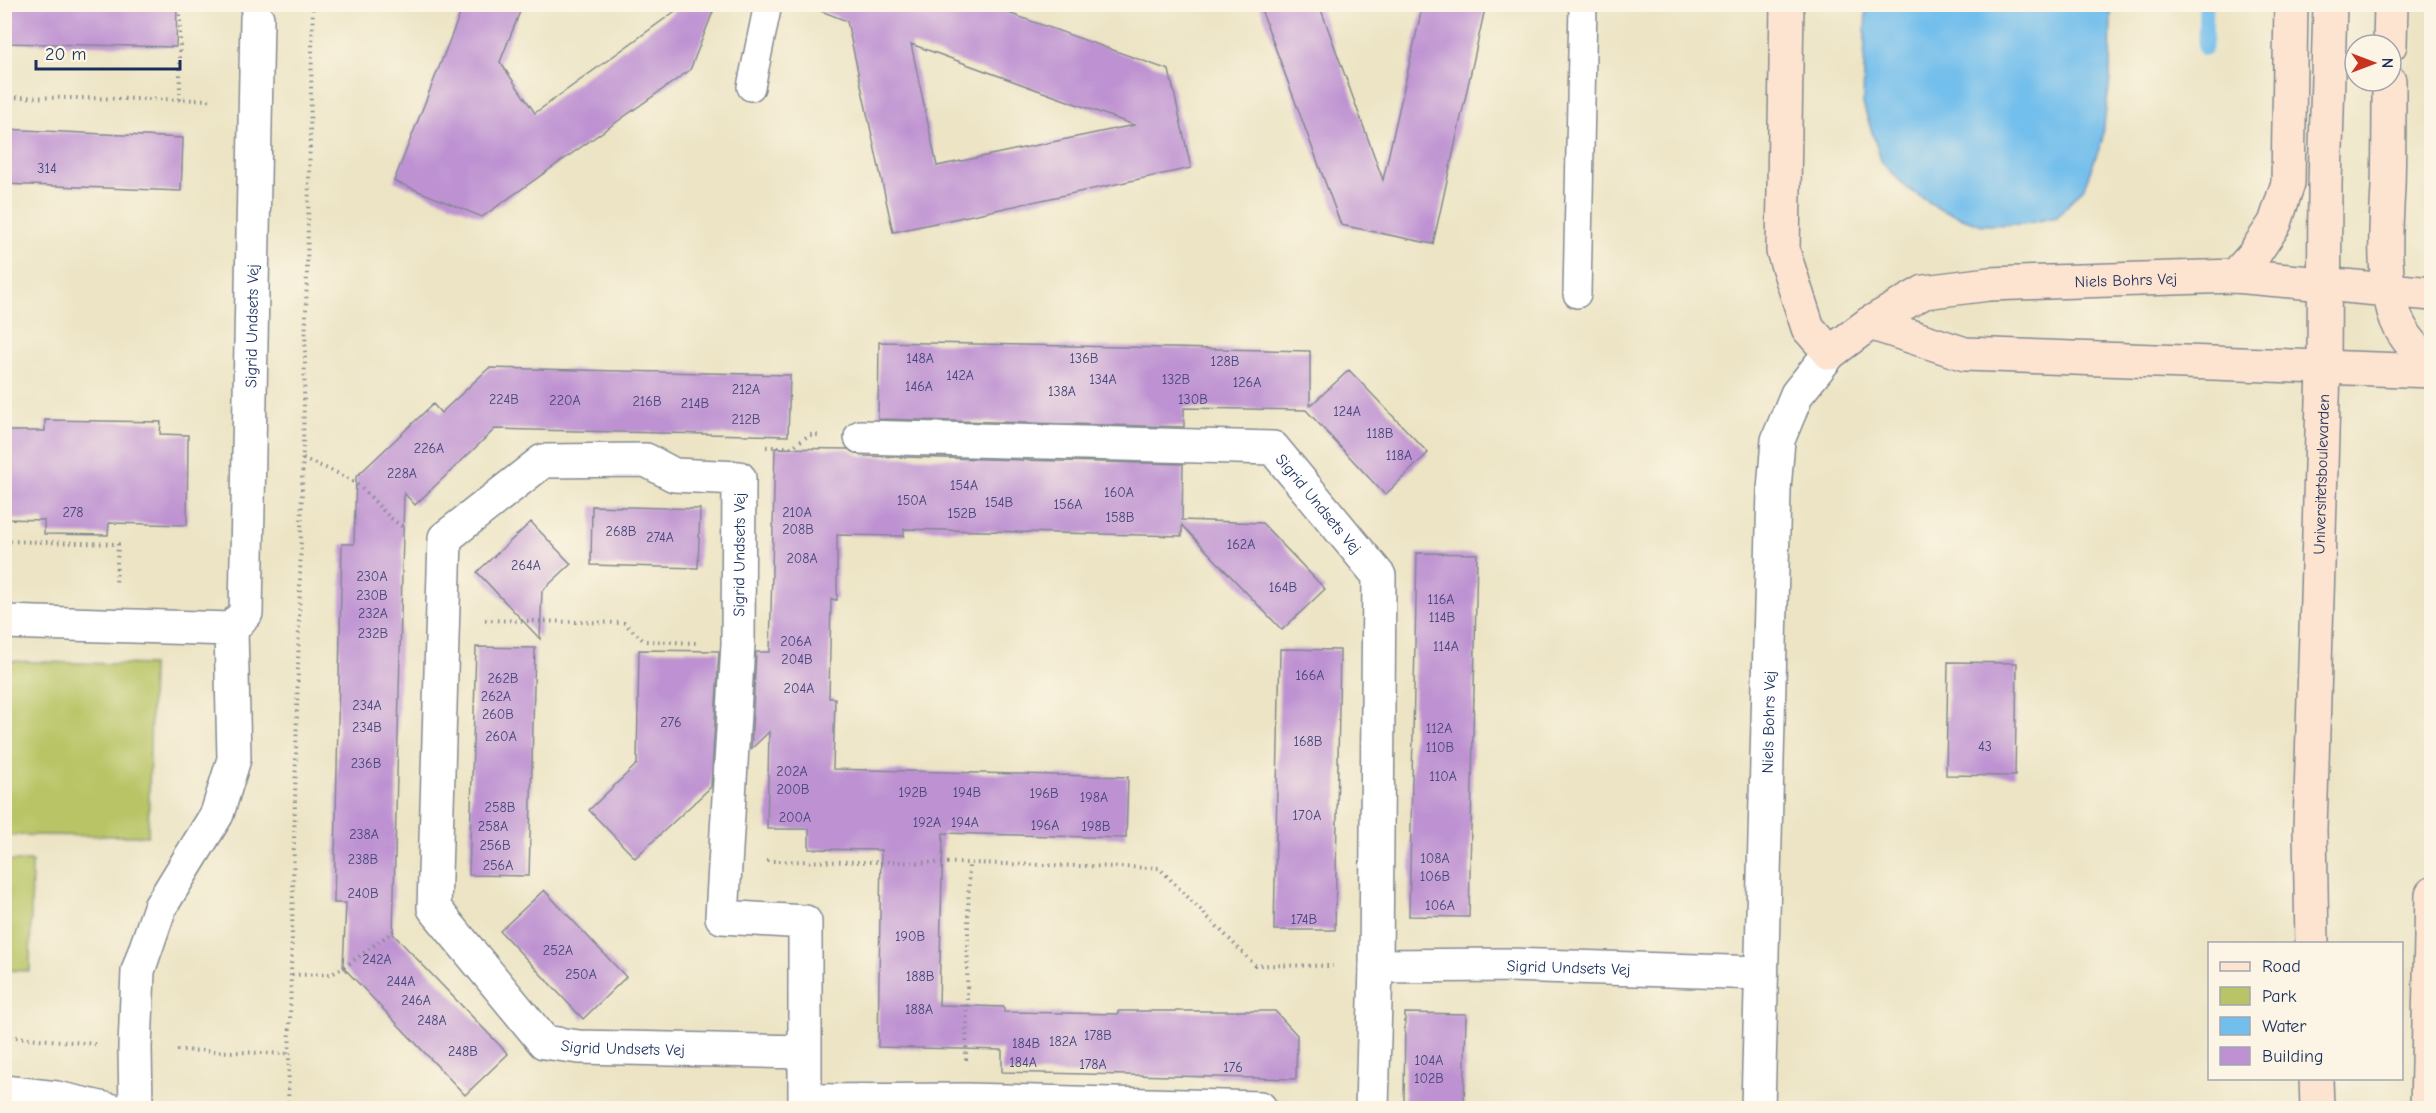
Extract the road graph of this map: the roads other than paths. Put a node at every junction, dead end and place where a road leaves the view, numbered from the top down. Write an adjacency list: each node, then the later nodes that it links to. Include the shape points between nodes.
1 (768, 4): 9 (lane)
2 (1583, 4): 14 (lane)
3 (1787, 4): 17 (main road, via 1783,251 1808,328)
4 (2291, 4): 11 (main road, via 2288,183 2275,223)
5 (2330, 4): 12 (main road, Universitetsboulevarden)
6 (2391, 4): 8 (main road)
7 (257, 18): 23 (street, Sigrid Undsets Vej, via 246,613)
8 (2390, 33)
9 (751, 87)
10 (2389, 93): 13 (main road, via 2385,258)
11 (2235, 276): 12 (main road, Niels Bohrs Vej); 16 (main road, Niels Bohrs Vej, via 1989,284 1924,292)
12 (2324, 283): 13 (main road, Niels Bohrs Vej); 19 (main road, Universitetsboulevarden)
13 (2390, 291): 15 (main road, Niels Bohrs Vej); 18 (main road, via 2402,330 2413,347)
14 (1577, 294)
15 (2432, 294)
16 (1870, 323): 17 (main road, Niels Bohrs Vej); 19 (main road, via 1965,354)
17 (1830, 353): 27 (street, Niels Bohrs Vej, via 1797,394 1778,440)
18 (2432, 363)
19 (2324, 368): 20 (main road); 25 (main road, Universitetsboulevarden, via 2310,829)
20 (2432, 371)
21 (861, 437): 26 (street, Sigrid Undsets Vej, via 1273,448 1379,576)
22 (4, 622): 23 (street)
23 (231, 629): 33 (street, via 234,759 217,814 160,906 138,970)
24 (2432, 894): 38 (main road)
25 (2312, 942)
26 (1376, 966): 27 (street, Sigrid Undsets Vej, via 1507,965); 35 (street, Sigrid Undsets Vej)
27 (1761, 973): 36 (street, Niels Bohrs Vej)
28 (805, 1052): 28 (street, Sigrid Undsets Vej, via 579,1047 544,1042 434,908 445,538 543,462 646,460 674,475 739,478 738,644 722,917 805,922); 31 (street, Sigrid Undsets Vej)
29 (2316, 1080): 37 (main road)
30 (4, 1089): 32 (lane, via 57,1095)
31 (804, 1105): 34 (street, Sigrid Undsets Vej, via 966,1100)
32 (114, 1108)
33 (136, 1108)
34 (1260, 1108)
35 (1372, 1108)
36 (1758, 1108)
37 (2317, 1108)
38 (2427, 1108)

